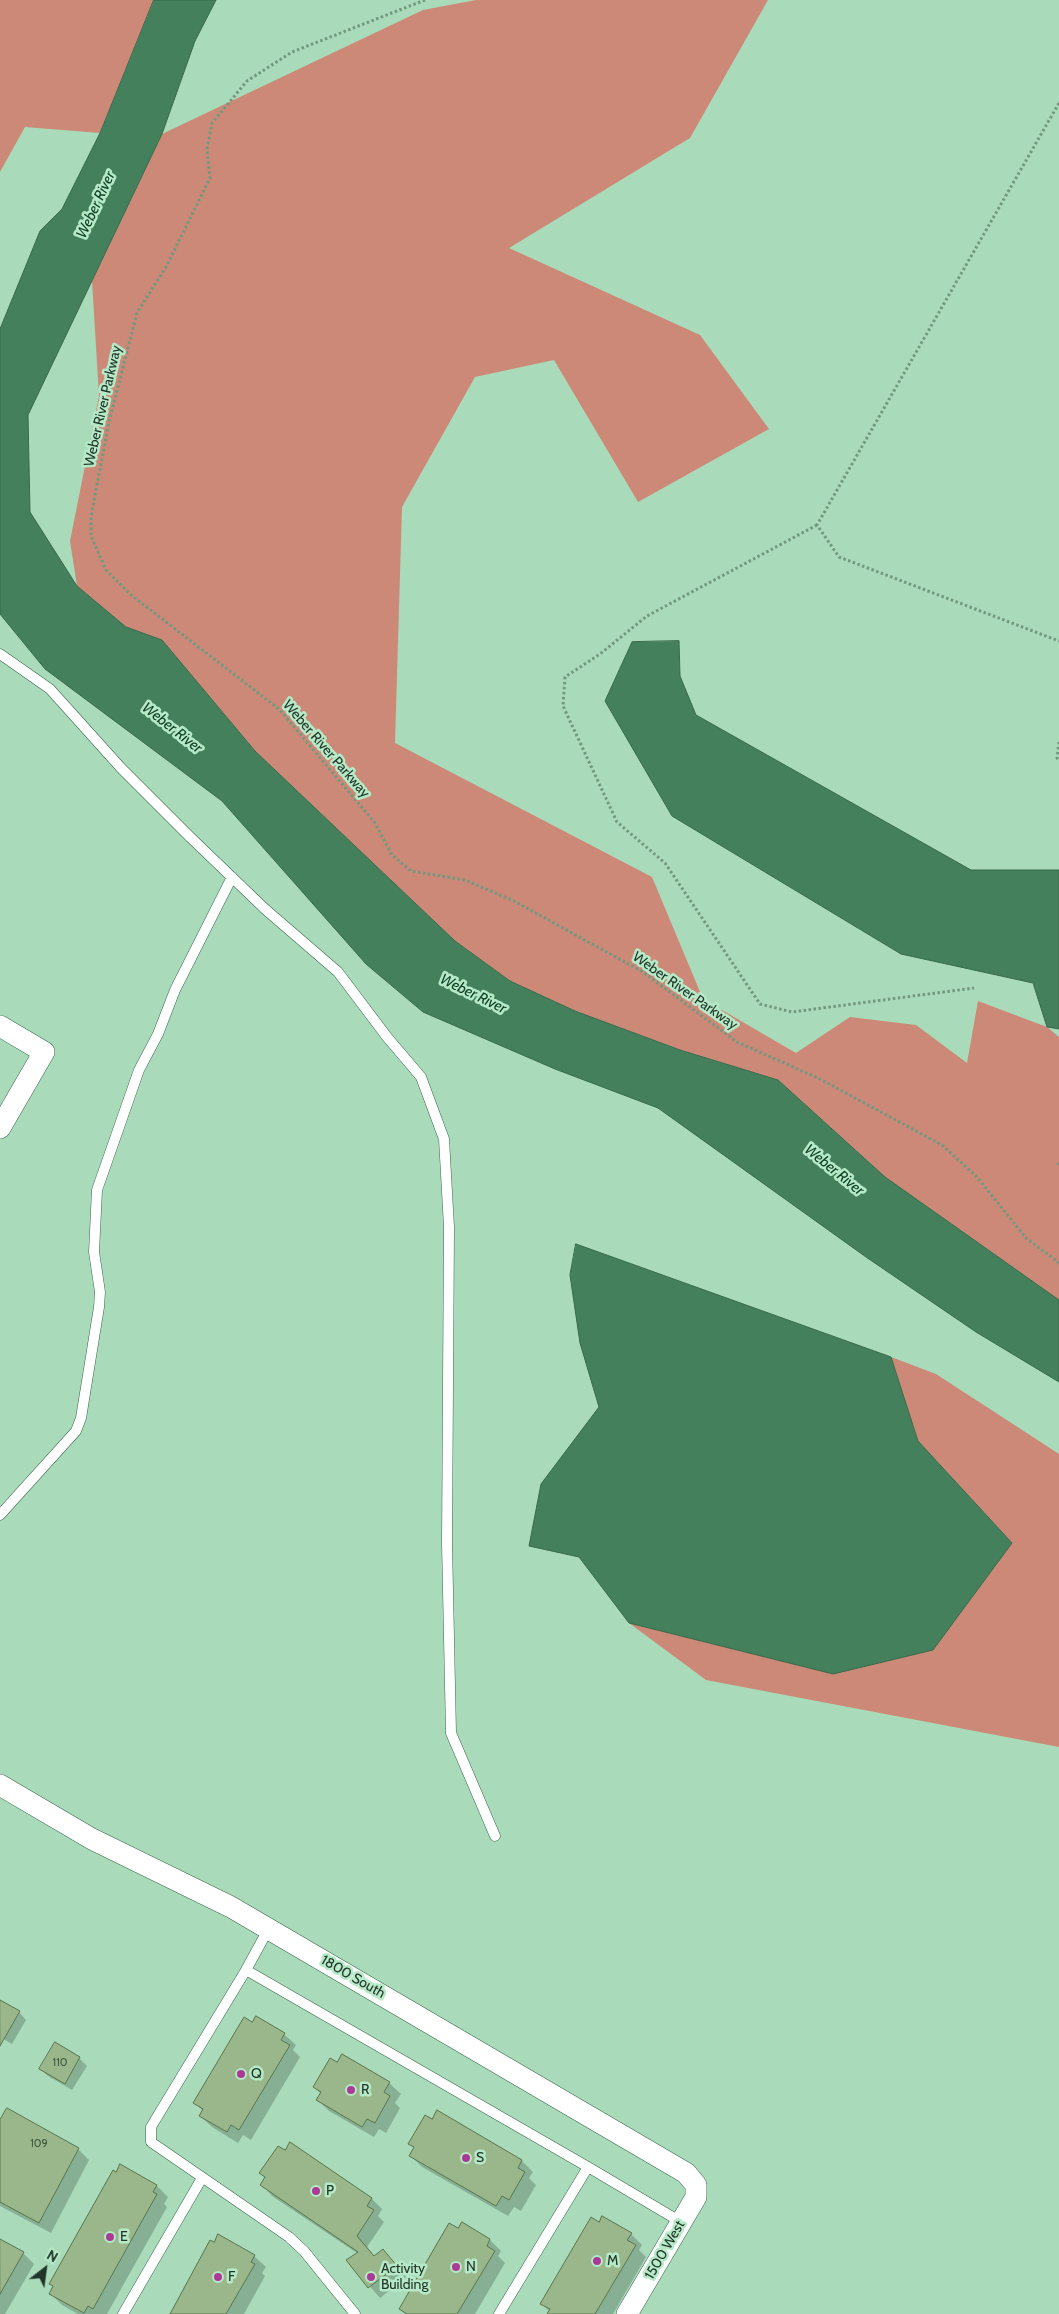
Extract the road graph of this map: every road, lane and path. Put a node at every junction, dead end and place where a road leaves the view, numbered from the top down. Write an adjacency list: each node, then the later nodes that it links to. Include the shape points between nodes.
1 (426, 0): 12 (path, Weber River Parkway, via 292,52 247,82 212,122 207,149 210,178 166,267 137,313 109,422 91,516 91,536 106,570 131,595 279,709 375,823 392,855 411,871 465,880 514,901 643,972 737,1042 820,1079 942,1145 978,1177 1026,1238)
2 (1059, 103): 3 (path)
3 (816, 525): 4 (path, via 839,557); 9 (path, via 647,616 600,654 565,676 564,706 617,822 665,863 760,1004 792,1012)
4 (1059, 641)
5 (0, 654): 8 (lane, via 50,689 121,768)
6 (1059, 742): 7 (path)
7 (1059, 761)
8 (232, 877): 13 (lane, via 139,1070 97,1190 94,1252 99,1307 81,1418 76,1431); 15 (lane, via 338,972 387,1038 421,1076 444,1139 449,1227 446,1543 451,1733)
9 (974, 988)
10 (0, 1026): 11 (street, via 44,1052)
11 (2, 1120)
12 (1059, 1263)
13 (0, 1515)
14 (0, 1786): 16 (street, 1800 South, via 92,1839)
15 (495, 1836)
16 (269, 1928): 17 (lane); 20 (street, 1800 South, via 686,2173)
17 (246, 1970): 18 (lane); 19 (lane, via 151,2127 151,2142)
18 (588, 2167): 21 (lane); 24 (lane)
19 (202, 2178): 22 (lane); 23 (lane, via 289,2236)
20 (696, 2184): 21 (street, 1500 West, via 696,2197)
21 (681, 2222): 25 (street, 1500 West)
22 (123, 2314)
23 (355, 2314)
24 (499, 2314)
25 (627, 2314)

